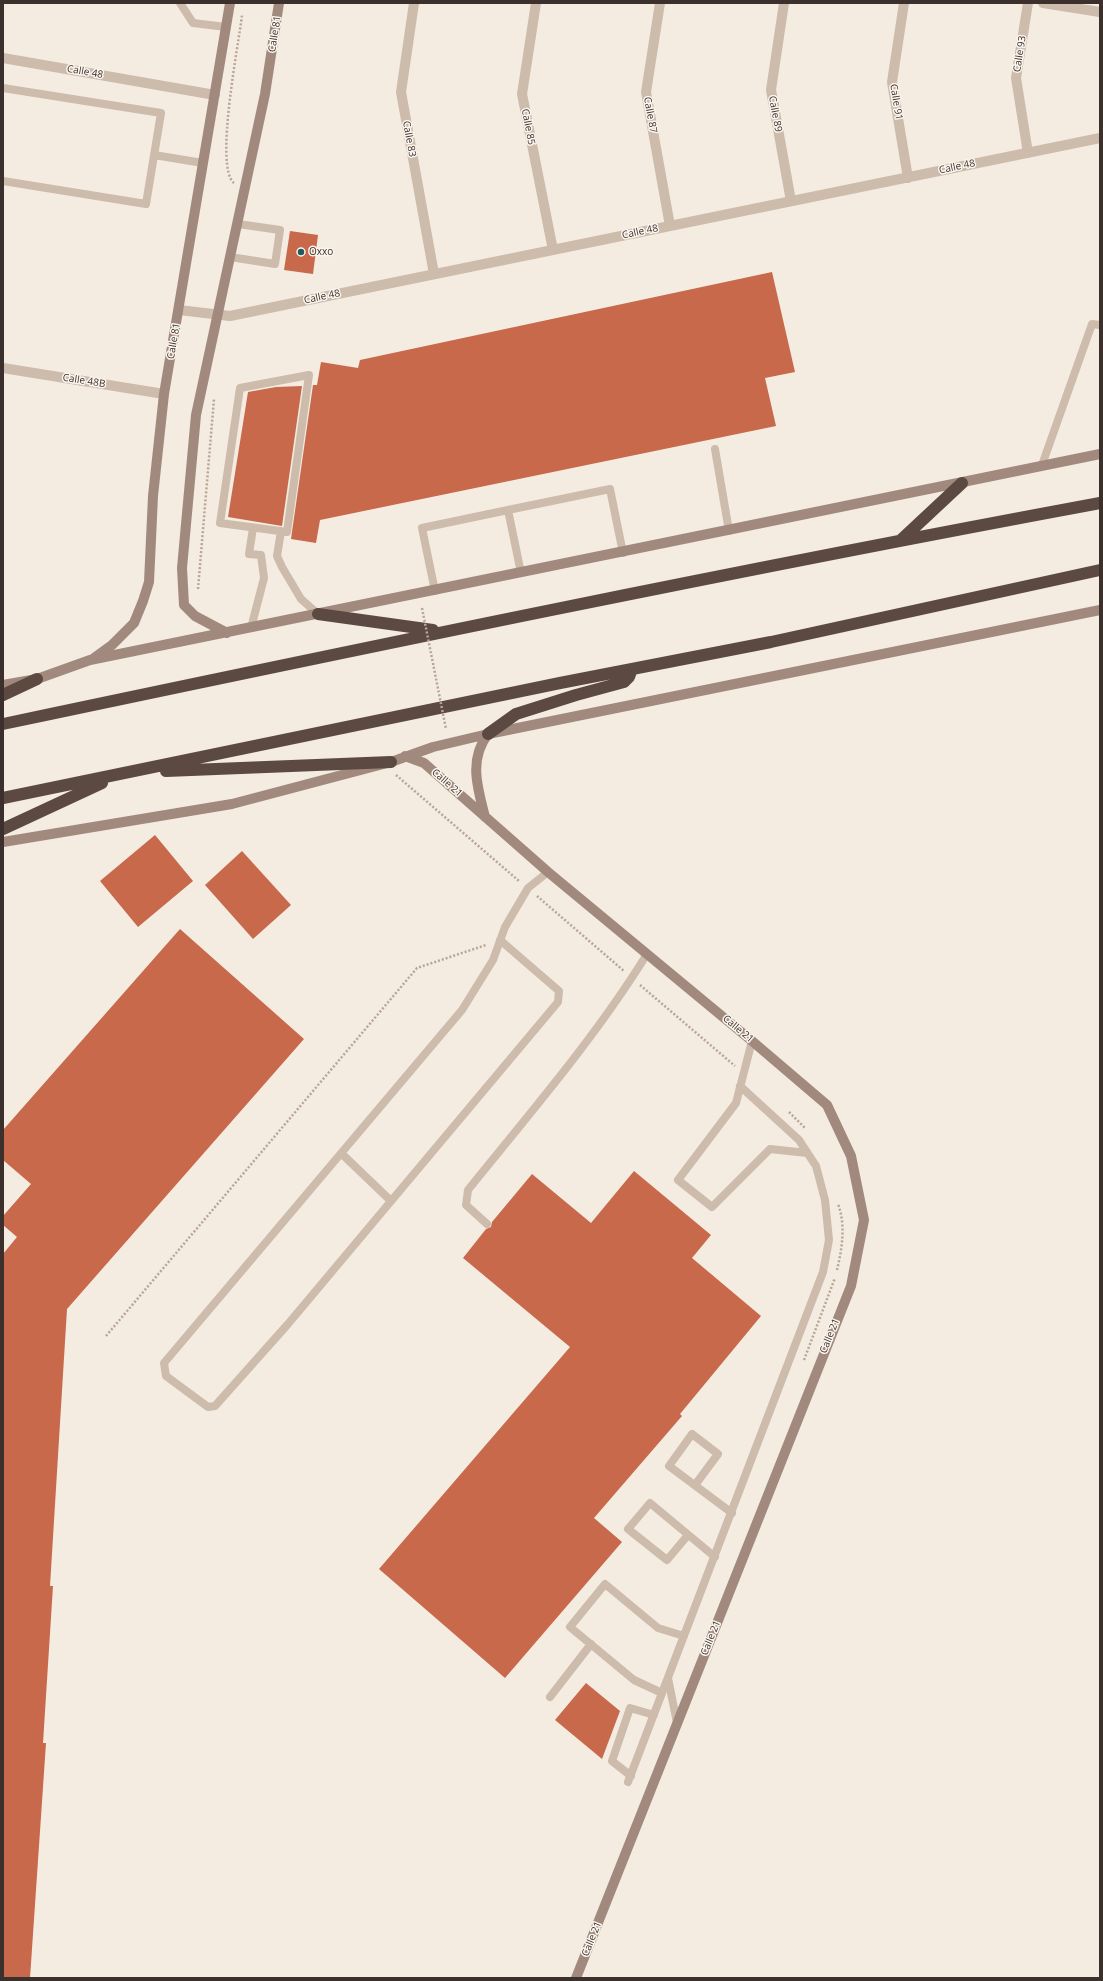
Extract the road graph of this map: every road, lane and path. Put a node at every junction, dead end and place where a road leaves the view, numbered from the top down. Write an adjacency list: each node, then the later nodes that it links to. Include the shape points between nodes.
1 (180, 3): 13 (lane, via 193,23)
2 (230, 3): 13 (main road, Calle 81)
3 (279, 3): 25 (main road, Calle 81, via 265,94)
4 (414, 3): 29 (street, Calle 83, via 401,92)
5 (536, 3): 27 (street, Calle 85, via 522,94)
6 (660, 3): 26 (street, Calle 87, via 646,92)
7 (784, 3): 24 (street, Calle 89, via 771,90)
8 (904, 3): 21 (street, Calle 91, via 892,82)
9 (1028, 3): 18 (street, Calle 93, via 1016,78)
10 (1043, 3): 12 (street)
11 (243, 11): 23 (path, via 226,126 226,168 231,181)
12 (1100, 12)
13 (226, 27): 16 (main road, Calle 81)
14 (3, 58): 16 (street, Calle 48)
15 (3, 88): 19 (lane, via 161,113)
16 (215, 95): 20 (main road, Calle 81)
17 (1100, 138): 18 (street, Calle 48)
18 (1028, 153): 21 (street, Calle 48)
19 (154, 155): 20 (lane); 22 (lane, via 146,204)
20 (203, 163): 30 (main road, Calle 81)
21 (908, 178): 24 (street, Calle 48)
22 (3, 182)
23 (235, 184)
24 (791, 201): 26 (street, Calle 48)
25 (238, 224): 28 (main road, Calle 81); 28 (lane, via 280,230 275,264)
26 (670, 226): 27 (street, Calle 48)
27 (553, 250): 29 (street, Calle 48)
28 (230, 257): 31 (main road, Calle 81)
29 (434, 274): 31 (street, Calle 48, via 230,316)
30 (179, 310): 31 (street, Calle 48); 35 (main road, Calle 81)
31 (218, 315): 56 (main road, Calle 81, via 196,415 182,592 184,605 195,616)
32 (1100, 325): 38 (lane, via 1092,324)
33 (3, 368): 35 (street, Calle 48B)
34 (214, 391): 49 (path)
35 (164, 394): 57 (main road, Calle 81, via 153,496 149,582 134,623 112,645)
36 (715, 449): 44 (lane)
37 (1100, 454): 38 (main road)
38 (1042, 465): 39 (main road)
39 (962, 483): 44 (main road); 45 (highway)
40 (1100, 503): 45 (highway)
41 (508, 510): 46 (lane, via 610,489); 48 (lane); 50 (lane, via 422,528)
42 (253, 528): 43 (lane); 43 (lane, via 220,523 240,388 309,375 287,532); 54 (lane, via 249,554 261,555 264,578)
43 (280, 531): 53 (lane, via 277,556 282,567 301,599)
44 (729, 531): 46 (main road)
45 (901, 540): 55 (highway)
46 (622, 552): 48 (main road)
47 (1100, 570): 58 (highway, via 779,641)
48 (521, 573): 50 (main road)
49 (198, 589)
50 (435, 591): 53 (main road)
51 (422, 608): 63 (path, bridge)
52 (1100, 610): 64 (main road)
53 (318, 614): 54 (main road); 55 (highway)
54 (251, 628): 56 (main road)
55 (442, 632): 62 (highway)
56 (227, 633): 57 (main road)
57 (90, 660): 59 (main road)
58 (632, 669): 64 (highway, via 624,682 516,714); 67 (highway)
59 (37, 680): 60 (main road); 61 (highway)
60 (3, 685)
61 (3, 695)
62 (3, 724)
63 (446, 729)
64 (488, 734): 65 (main road); 69 (main road, Calle 21, via 482,742 475,766 476,784)
65 (405, 756): 66 (main road); 69 (main road, Calle 21, via 424,763)
66 (391, 766): 67 (highway); 71 (main road, via 232,804); 73 (path)
67 (125, 774): 68 (highway); 70 (highway)
68 (3, 798)
69 (485, 817): 72 (main road, Calle 21)
70 (3, 829)
71 (3, 842)
72 (548, 872): 73 (lane); 75 (main road, Calle 21)
73 (528, 888): 74 (lane); 76 (path)
74 (500, 940): 83 (lane, via 493,960 462,1010); 85 (lane, via 559,991 558,1002); 87 (path, via 417,968)
75 (647, 954): 76 (lane); 77 (main road, Calle 21)
76 (632, 978): 78 (path); 86 (lane, via 565,1070 468,1190 466,1205)
77 (752, 1041): 78 (lane); 99 (main road, Calle 21, via 827,1105 850,1156 864,1220 851,1286)
78 (743, 1074): 79 (lane)
79 (740, 1086): 82 (lane, via 799,1140); 82 (lane, via 736,1103 678,1180 712,1207 770,1149)
80 (784, 1109): 81 (path)
81 (806, 1129)
82 (807, 1153): 90 (lane, via 816,1166 825,1200 829,1240 824,1272)
83 (342, 1154): 85 (lane); 85 (lane, via 164,1363 166,1376 208,1407 215,1406)
84 (836, 1197): 88 (path, via 841,1211 842,1248 833,1286)
85 (391, 1201)
86 (486, 1224)
87 (106, 1336)
88 (801, 1366)
89 (695, 1484): 89 (lane, via 669,1466 692,1434 718,1454); 90 (lane)
90 (732, 1513): 92 (lane)
91 (688, 1535): 91 (lane, via 650,1503 628,1529 667,1560); 92 (lane)
92 (715, 1557): 93 (lane)
93 (684, 1636): 94 (lane, via 658,1628 605,1584 570,1626); 95 (lane)
94 (591, 1644): 96 (lane, via 634,1680); 97 (lane)
95 (668, 1678): 96 (lane); 99 (lane)
96 (662, 1693): 98 (lane)
97 (550, 1697)
98 (654, 1716): 98 (lane, via 630,1708 612,1761 629,1779)
99 (677, 1723): 100 (main road, Calle 21)
100 (576, 1978)

